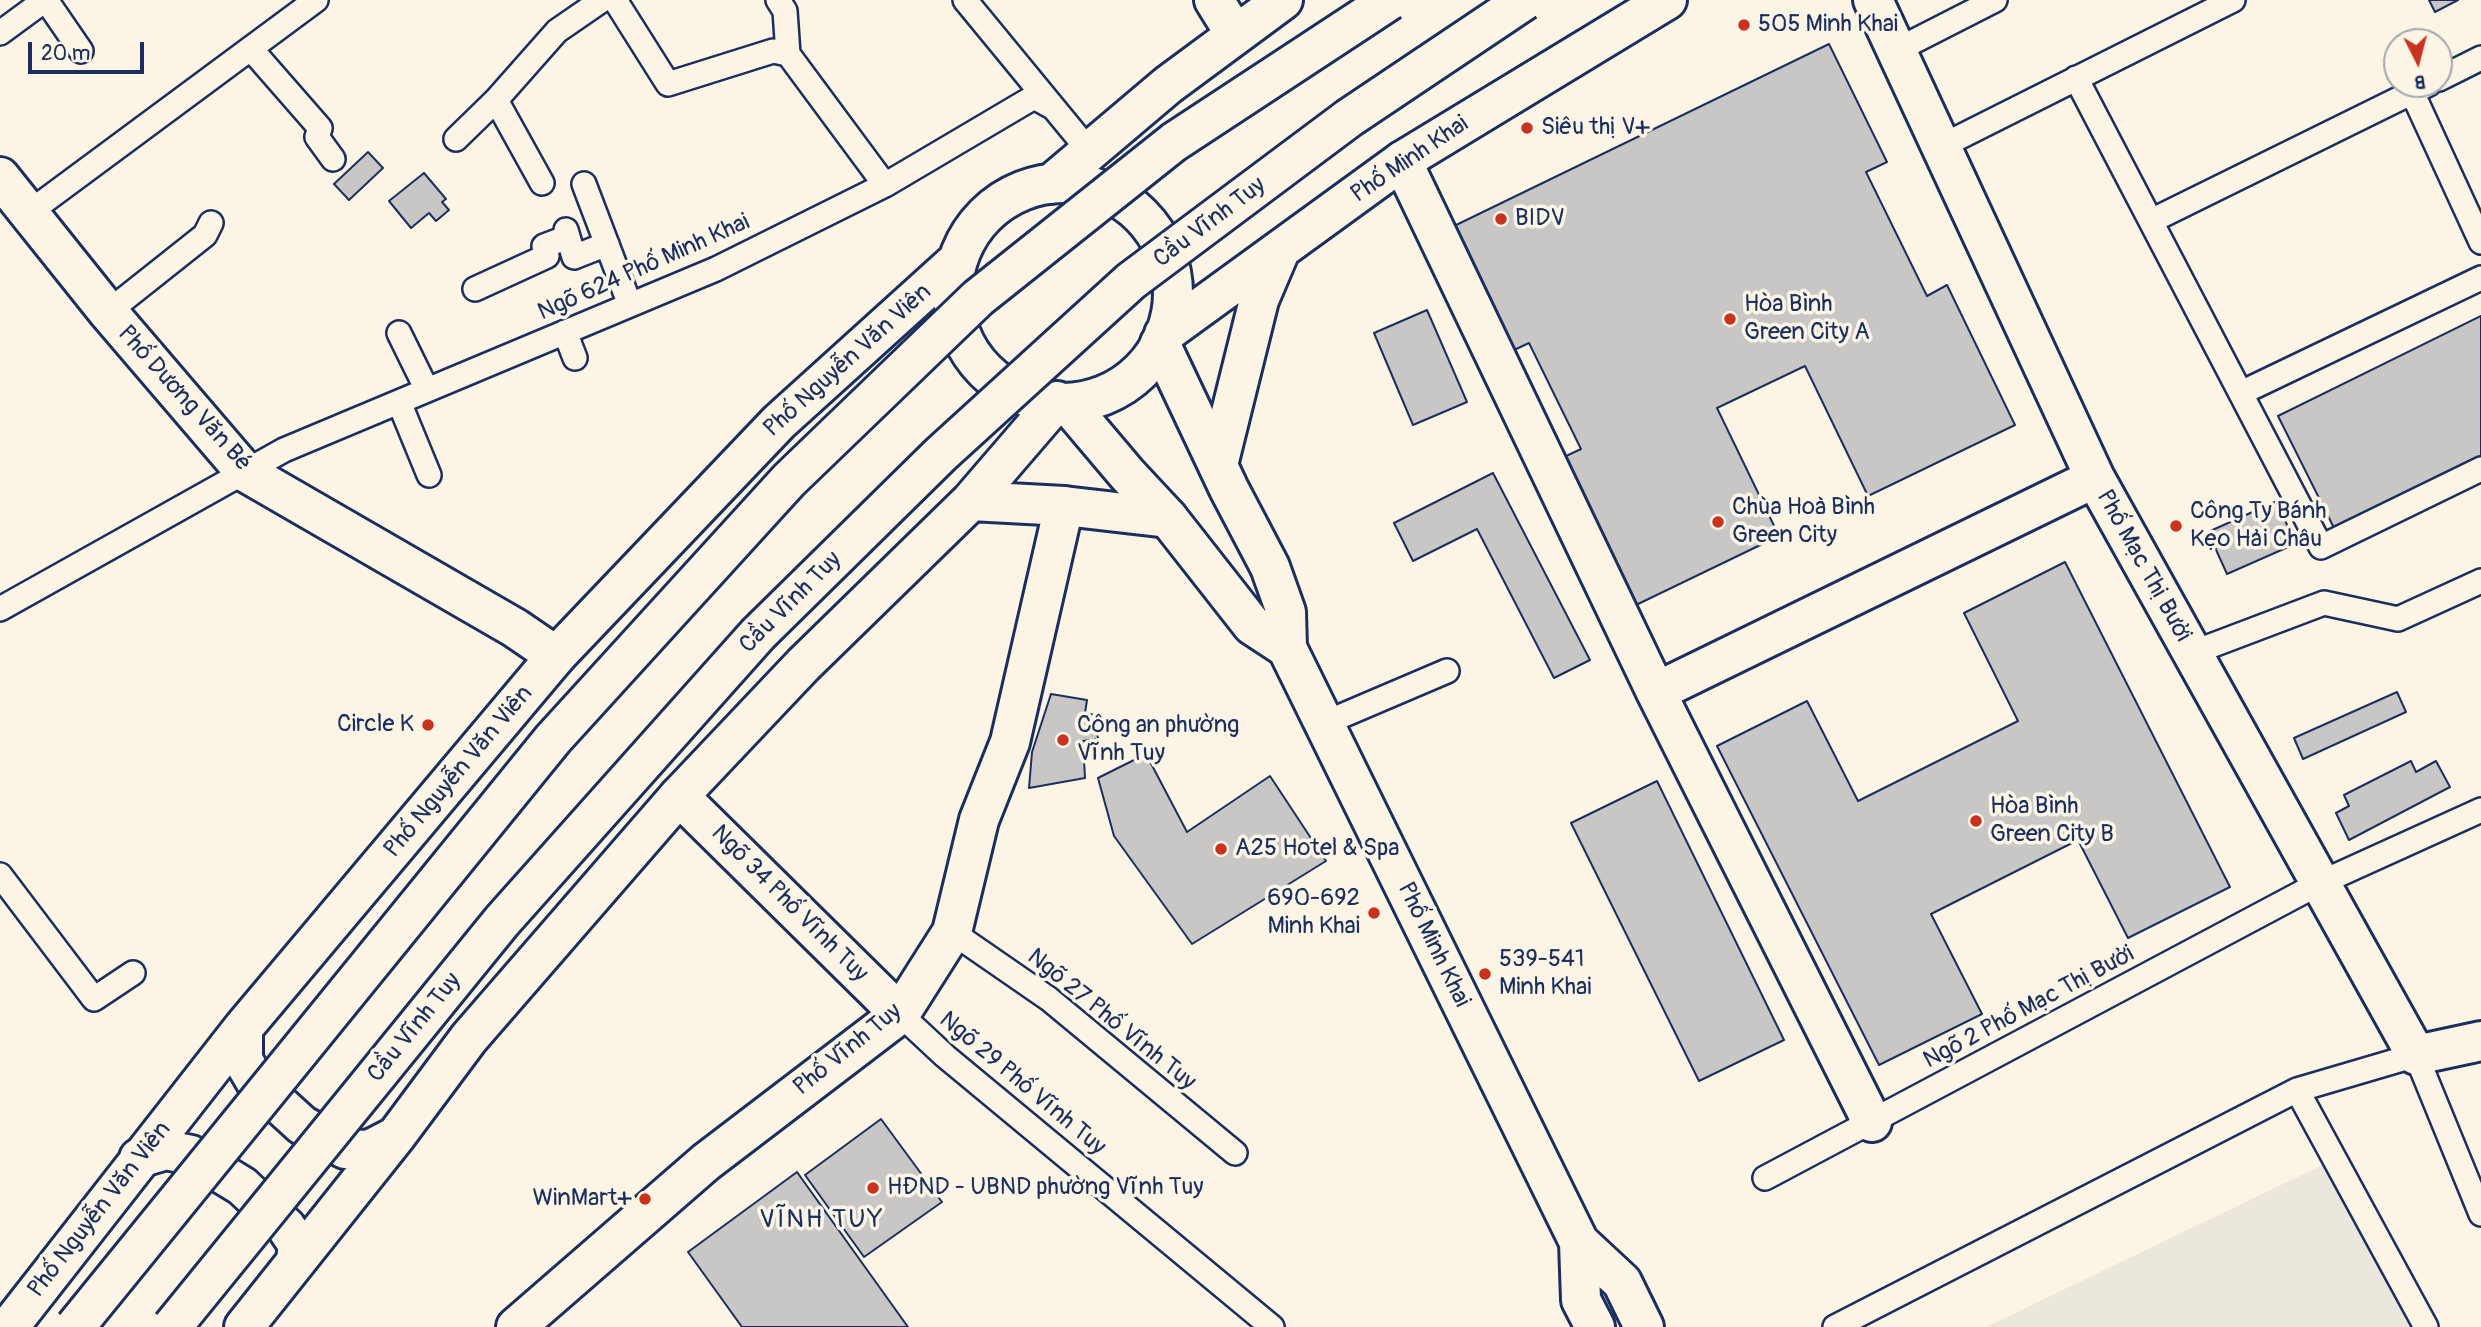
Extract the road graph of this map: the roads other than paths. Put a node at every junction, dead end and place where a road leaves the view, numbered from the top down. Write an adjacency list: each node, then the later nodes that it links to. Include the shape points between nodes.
1 (46, 0): 15 (lane); 18 (lane)
2 (316, 0): 17 (lane)
3 (603, 0): 26 (lane, via 556,31)
4 (615, 0): 20 (lane, via 668,84 773,51)
5 (778, 0): 20 (lane, via 785,10)
6 (965, 0): 27 (lane)
7 (1214, 0): 16 (main road)
8 (1283, 0): 16 (main road)
9 (1390, 0): 93 (main road, bridge, via 1174,142 978,298 789,481 553,739)
10 (1525, 0): 94 (main road, Cầu Vĩnh Tuy, bridge, via 1349,118 1131,281 941,454 758,634 502,921)
11 (1667, 0): 32 (main road, Phố Minh Khai)
12 (1873, 0): 19 (main road, Phố Mạc Thị Bưởi)
13 (1995, 0): 19 (lane)
14 (2233, 0): 23 (lane)
15 (0, 33)
16 (1235, 34): 30 (main road)
17 (251, 49): 31 (lane, via 320,128 317,137); 38 (lane)
18 (81, 51)
19 (1895, 51): 29 (main road, Phố Mạc Thị Bưởi)
20 (788, 54): 37 (lane)
21 (2481, 58): 22 (lane)
22 (2453, 72)
23 (2076, 78): 29 (lane); 39 (lane)
24 (2400, 98): 39 (lane)
25 (2424, 98): 41 (lane)
26 (496, 100): 28 (lane); 34 (lane)
27 (1052, 107): 30 (lane); 37 (lane, Ngõ 624 Phố Minh Khai, via 1034,97)
28 (456, 139)
29 (1940, 147): 61 (main road, Phố Mạc Thị Bưởi)
30 (1090, 152): 36 (main road)
31 (332, 159)
32 (1402, 161): 43 (main road, Phố Minh Khai); 71 (main road)
33 (0, 177): 38 (main road, Phố Dương Văn Bé)
34 (542, 183)
35 (584, 184): 42 (lane)
36 (1051, 184): 44 (main road, via 1017,193 986,214); 51 (main road, via 1086,186 1119,198 1146,220 1165,250 1173,283 1170,318)
37 (885, 185): 47 (lane, Ngõ 624 Phố Minh Khai, via 716,269)
38 (27, 214): 48 (main road, Phố Dương Văn Bé)
39 (2151, 222): 54 (lane)
40 (211, 223): 48 (lane, via 205,235)
41 (2481, 242)
42 (607, 244): 46 (lane, via 574,257 567,234 544,246 547,256); 47 (lane)
43 (1279, 253): 51 (main road, Phố Minh Khai); 57 (main road, via 1259,300)
44 (957, 261): 56 (main road, via 951,306 955,328 970,353 997,381 1030,398); 69 (main road, Phố Nguyễn Văn Viên, via 779,422)
45 (2481, 278): 54 (lane)
46 (475, 289)
47 (630, 304): 49 (lane, Ngõ 624 Phố Minh Khai)
48 (108, 312): 59 (main road, Phố Dương Văn Bé)
49 (565, 332): 52 (lane); 53 (lane, Ngõ 624 Phố Minh Khai)
50 (399, 333): 53 (lane)
51 (1162, 339): 56 (main road, via 1135,377 1104,395); 57 (main road, Phố Minh Khai)
52 (575, 358)
53 (426, 390): 55 (lane, Ngõ 624 Phố Minh Khai)
54 (2241, 393): 58 (lane, via 2321,547)
55 (399, 402): 59 (lane, Ngõ 624 Phố Minh Khai, via 284,450); 60 (lane)
56 (1062, 402): 62 (main road); 64 (main road, Phố Minh Khai)
57 (1218, 465): 67 (main road, Phố Minh Khai, via 1270,567 1286,612)
58 (2481, 469)
59 (245, 472): 66 (lane, Ngõ 624 Phố Minh Khai); 69 (main road, Phố Dương Văn Bé)
60 (429, 475)
61 (2095, 478): 68 (main road, Phố Mạc Thị Bưởi); 71 (main road)
62 (971, 501): 63 (main road); 73 (main road, via 813,655)
63 (1065, 506): 64 (main road); 77 (main road, Phố Vĩnh Tuy, via 1010,742 979,820)
64 (1168, 517): 67 (main road, Phố Minh Khai, via 1252,625)
65 (2481, 581): 68 (lane, via 2398,619 2324,603)
66 (0, 609)
67 (1287, 648): 72 (main road, Phố Minh Khai)
68 (2192, 653): 76 (main road, Phố Mạc Thị Bưởi)
69 (556, 656): 80 (main road, Phố Nguyễn Văn Viên)
70 (1447, 671): 72 (lane)
71 (1656, 692): 84 (main road)
72 (1325, 723): 90 (main road, Phố Minh Khai)
73 (679, 796): 79 (main road, Ngõ 34 Phố Vĩnh Tuy); 85 (main road, via 469,1038)
74 (2481, 810): 76 (lane, Ngõ 2 Phố Mạc Thị Bưởi)
75 (0, 875): 78 (lane, via 94,999)
76 (2318, 884): 82 (main road, Phố Mạc Thị Bưởi); 84 (lane, Ngõ 2 Phố Mạc Thị Bưởi)
77 (952, 932): 79 (main road, Phố Vĩnh Tuy); 86 (lane, Ngõ 27 Phố Vĩnh Tuy, via 1049,999)
78 (132, 973)
79 (900, 1014): 96 (main road, Phố Vĩnh Tuy, via 706,1162); 97 (lane, Ngõ 29 Phố Vĩnh Tuy)
80 (243, 1028): 85 (main road, via 243,1060 257,1084 302,1125 345,1149 369,1150); 87 (main road, Phố Nguyễn Văn Viên)
81 (2481, 1041): 82 (main road)
82 (2416, 1055): 83 (lane); 89 (lane)
83 (2297, 1090): 100 (lane); 101 (lane)
84 (1872, 1122): 88 (lane, Ngõ 2 Phố Mạc Thị Bưởi)
85 (396, 1136): 91 (main road)
86 (1235, 1153)
87 (139, 1158): 91 (main road, via 166,1150 191,1155 242,1186 286,1227 298,1245); 92 (main road, Phố Nguyễn Văn Viên)
88 (1765, 1178)
89 (2481, 1214)
90 (1579, 1242): 98 (main road, Phố Minh Khai, via 1581,1300); 99 (main road, Phố Minh Khai, via 1622,1282)
91 (296, 1259): 95 (main road)
92 (9, 1327)
93 (75, 1327)
94 (172, 1327)
95 (244, 1327)
96 (516, 1327)
97 (1272, 1327)
98 (1595, 1327)
99 (1644, 1327)
100 (1835, 1327)
101 (2426, 1327)

